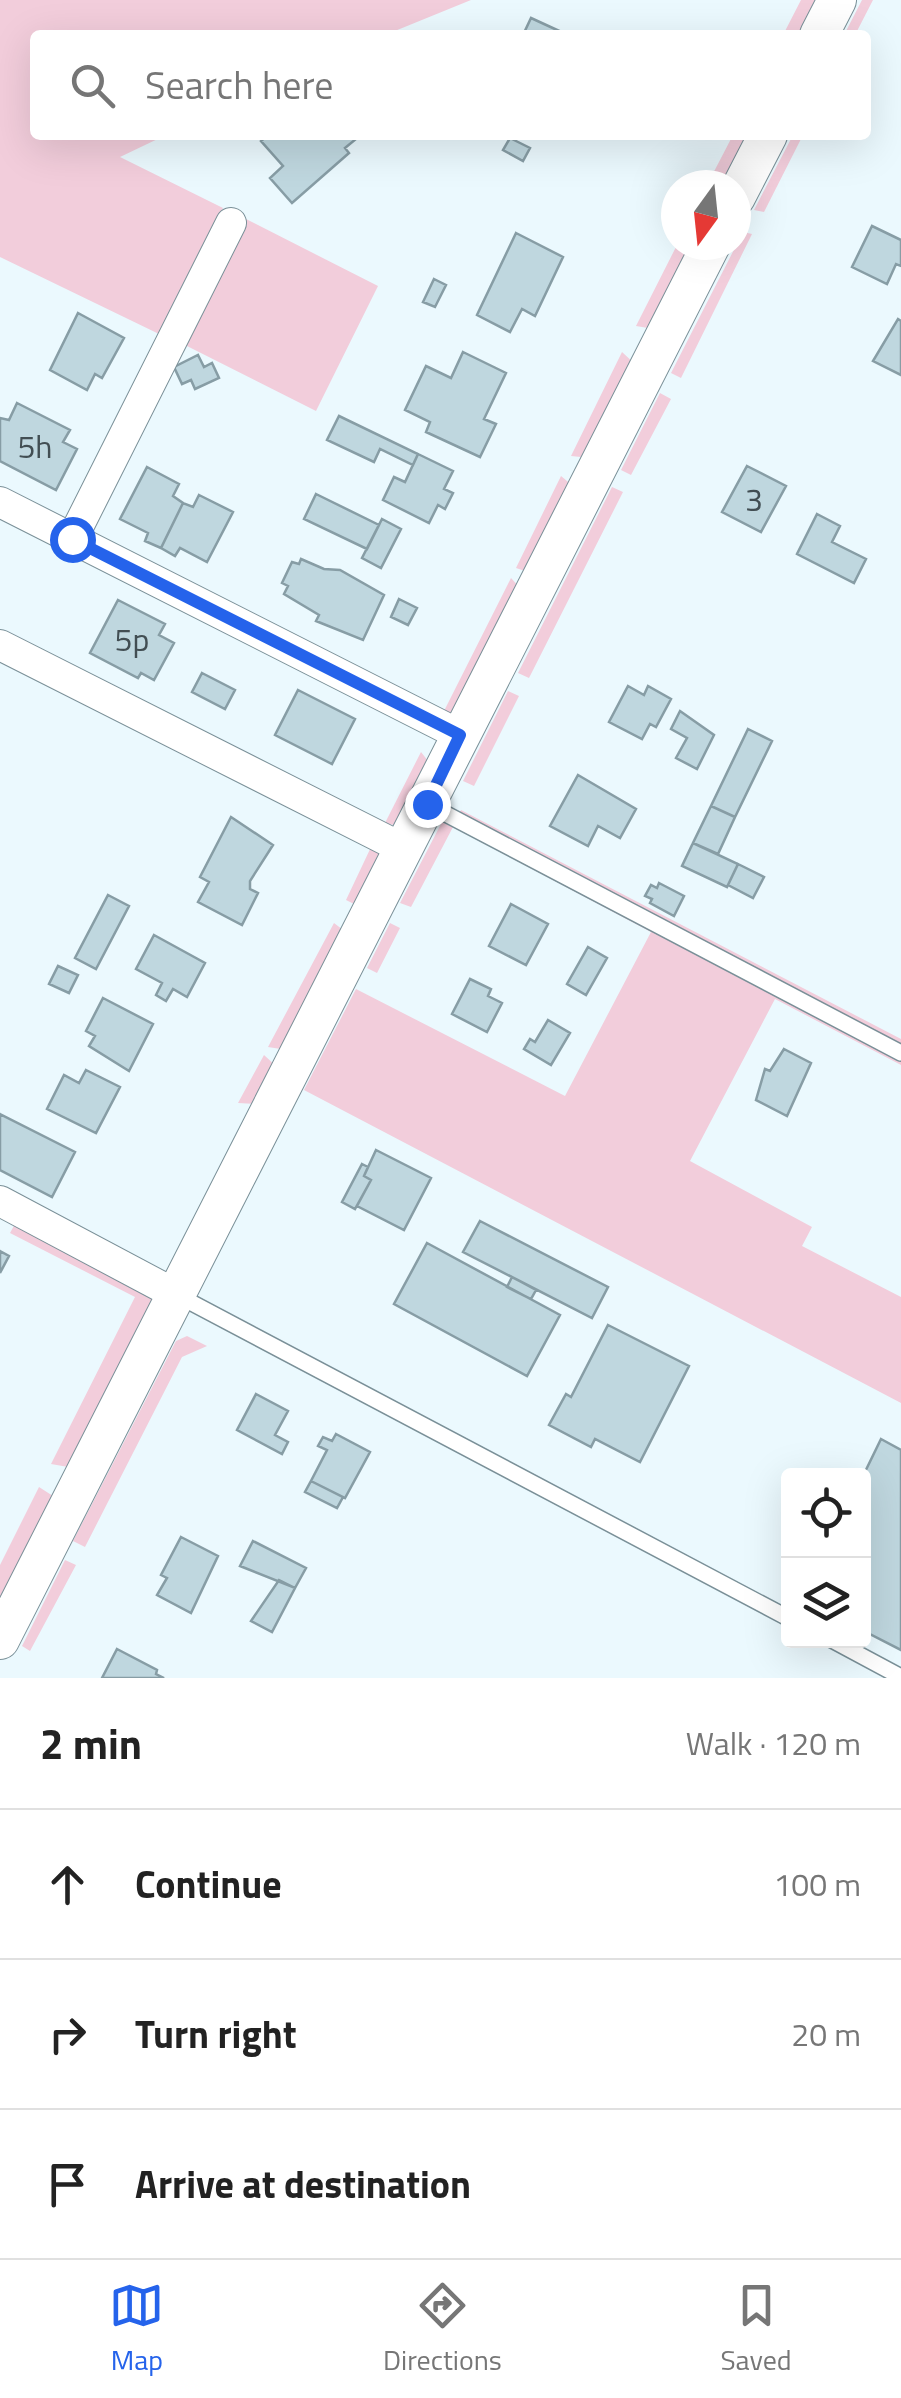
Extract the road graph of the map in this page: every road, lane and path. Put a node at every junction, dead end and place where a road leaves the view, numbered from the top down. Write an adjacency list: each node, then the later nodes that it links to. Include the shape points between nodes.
1 (837, 0): 2 (street)
2 (822, 30)
3 (765, 140): 4 (street)
4 (750, 170)
5 (231, 223): 8 (street)
6 (704, 260): 10 (street)
7 (0, 502): 8 (street)
8 (72, 539): 10 (street)
9 (0, 646): 12 (street)
10 (460, 735): 11 (street)
11 (427, 804): 12 (street); 13 (lane)
12 (404, 849): 15 (street)
13 (901, 1052)
14 (0, 1200): 15 (street)
15 (177, 1295): 16 (lane); 17 (street)
16 (781, 1614)
17 (0, 1640)
18 (847, 1648): 19 (lane)
19 (901, 1677)

